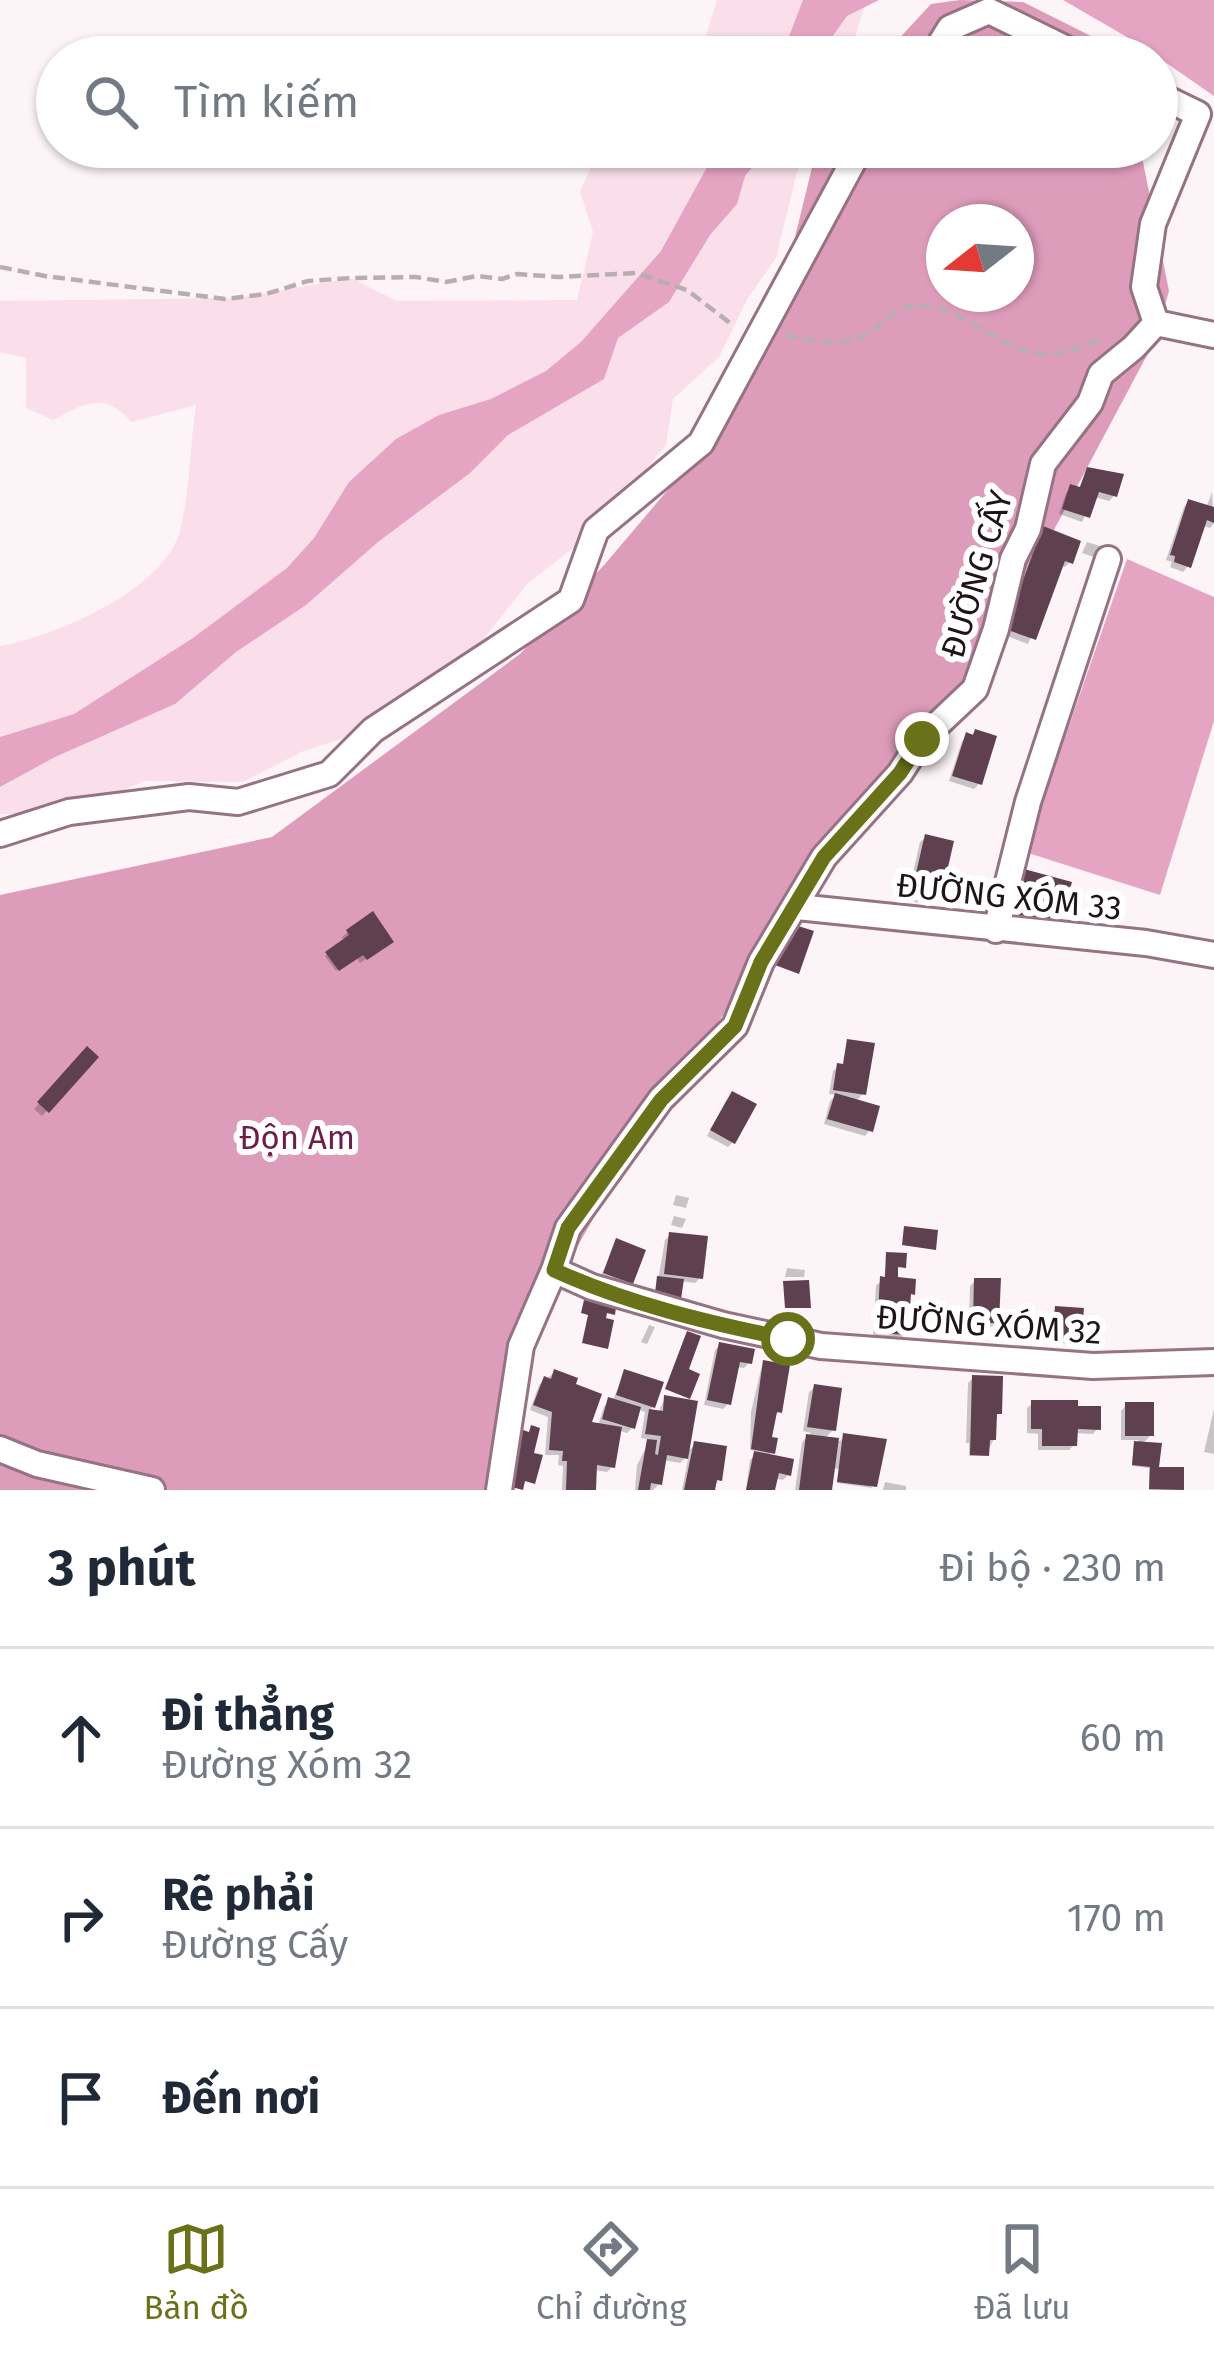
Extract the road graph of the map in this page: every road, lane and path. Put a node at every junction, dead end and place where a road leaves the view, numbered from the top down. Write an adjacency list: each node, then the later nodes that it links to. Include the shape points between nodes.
1 (945, 36): 2 (street, via 989,11)
2 (1040, 36)
3 (1178, 104): 4 (street, via 1198,114)
4 (1178, 163)
5 (849, 168): 9 (street)
6 (1176, 168): 8 (street, via 1153,224 1144,287)
7 (0, 267): 9 (path, via 225,299 351,278 636,273 680,287 729,326)
8 (1156, 322): 10 (street); 14 (street, ĐƯỜNG CẤY, via 1101,374 1090,403 1043,464 975,689 824,857)
9 (762, 327): 11 (path, via 810,343 863,337 912,306 944,309 1027,350 1058,354); 13 (street, via 701,443 596,530 571,600 373,730 329,774 238,802 190,797 69,812)
10 (1203, 332)
11 (1114, 335)
12 (1108, 559): 15 (street, via 1034,779)
13 (0, 834)
14 (797, 907): 15 (street, ĐƯỜNG XÓM 33); 17 (street, ĐƯỜNG CẤY, via 761,962 735,1026 661,1100 568,1228)
15 (996, 930): 16 (street, ĐƯỜNG XÓM 33)
16 (1214, 956)
17 (554, 1270): 18 (street, ĐƯỜNG XÓM 32, via 723,1325 820,1346 1093,1366); 21 (street, ĐƯỜNG CẤY, via 521,1346)
18 (1214, 1362)
19 (0, 1449): 20 (street)
20 (152, 1490)
21 (499, 1490)

